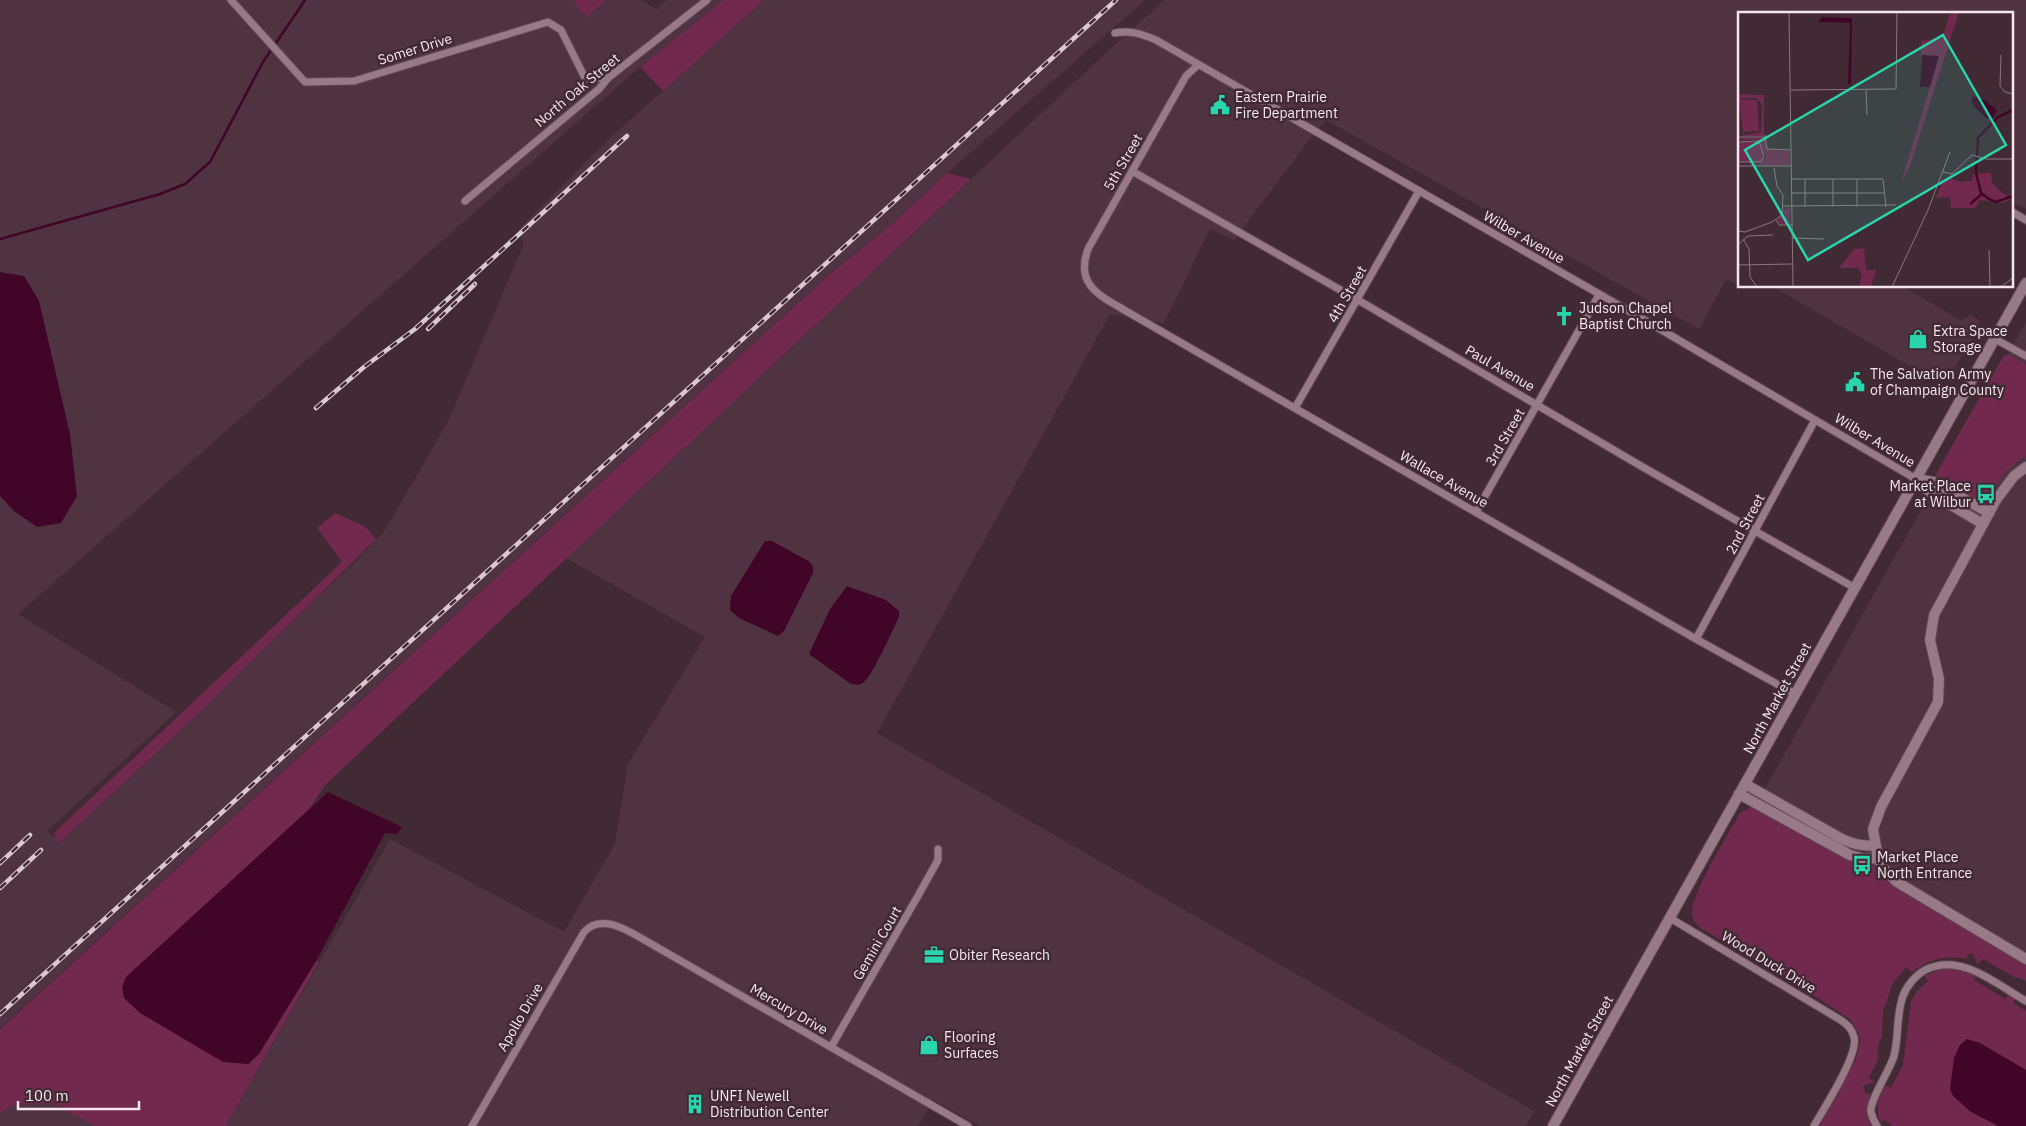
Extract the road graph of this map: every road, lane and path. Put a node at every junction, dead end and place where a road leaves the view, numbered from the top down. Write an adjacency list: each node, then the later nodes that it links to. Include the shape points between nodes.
1 (231, 0): 5 (street, Somer Drive, via 305,82 354,81 548,22 561,30 585,78)
2 (708, 0): 5 (street, North Oak Street)
3 (1115, 33): 4 (street, Wilber Avenue, via 1125,31 1145,35)
4 (1198, 64): 6 (street, 5th Street, via 1186,76); 7 (street, Wilber Avenue)
5 (608, 78): 8 (street, North Oak Street)
6 (1132, 172): 11 (street, 5th Street, via 1088,249); 14 (street, Paul Avenue)
7 (1419, 191): 13 (street, Wilber Avenue); 14 (street, 4th Street)
8 (464, 201)
9 (2014, 213): 10 (street)
10 (2026, 220)
11 (1085, 278): 18 (street, Wallace Avenue, via 1100,295)
12 (2026, 283): 15 (street, North Market Street)
13 (1599, 295): 17 (street, 3rd Street); 19 (street, Wilber Avenue)
14 (1358, 300): 17 (street, Paul Avenue); 18 (street, 4th Street)
15 (1995, 338): 16 (street); 21 (street, North Market Street)
16 (2026, 356)
17 (1538, 405): 22 (street, 3rd Street); 25 (street, Paul Avenue)
18 (1295, 408): 22 (street, Wallace Avenue)
19 (1815, 420): 21 (street, Wilber Avenue); 25 (street, 2nd Street)
20 (2026, 467): 23 (street, via 2004,487)
21 (1916, 479): 23 (street, via 1934,482); 24 (street, via 1929,492); 26 (street, North Market Street)
22 (1476, 512): 27 (street, Wallace Avenue)
23 (1989, 513): 24 (street)
24 (1983, 524): 31 (street, via 1934,615 1930,640 1939,679 1938,702 1876,817 1873,829)
25 (1755, 531): 26 (street, Paul Avenue); 27 (street, 2nd Street)
26 (1854, 588): 28 (street, North Market Street)
27 (1696, 639): 28 (street, Wallace Avenue)
28 (1795, 694): 29 (street, North Market Street)
29 (1745, 784): 30 (street, North Market Street); 31 (street, via 1842,839 1854,844)
30 (1740, 794): 33 (street, via 1850,855); 34 (street, North Market Street)
31 (1875, 845): 33 (street)
32 (938, 849): 38 (street, Gemini Court, via 938,860)
33 (1878, 858): 36 (street, via 1897,882)
34 (1670, 918): 41 (street, North Market Street); 42 (street, Wood Duck Drive, via 1839,1019 1852,1031 1854,1052)
35 (594, 923): 38 (street, Mercury Drive, via 608,923 632,933); 39 (street, Apollo Drive, via 584,932)
36 (2026, 959)
37 (2026, 1001): 43 (street, via 1975,971 1956,964 1943,964 1921,972 1904,995 1890,1068 1873,1100 1871,1112)
38 (831, 1047): 40 (street, Mercury Drive)
39 (472, 1126)
40 (968, 1126)
41 (1553, 1126)
42 (1814, 1126)
43 (1877, 1126)

